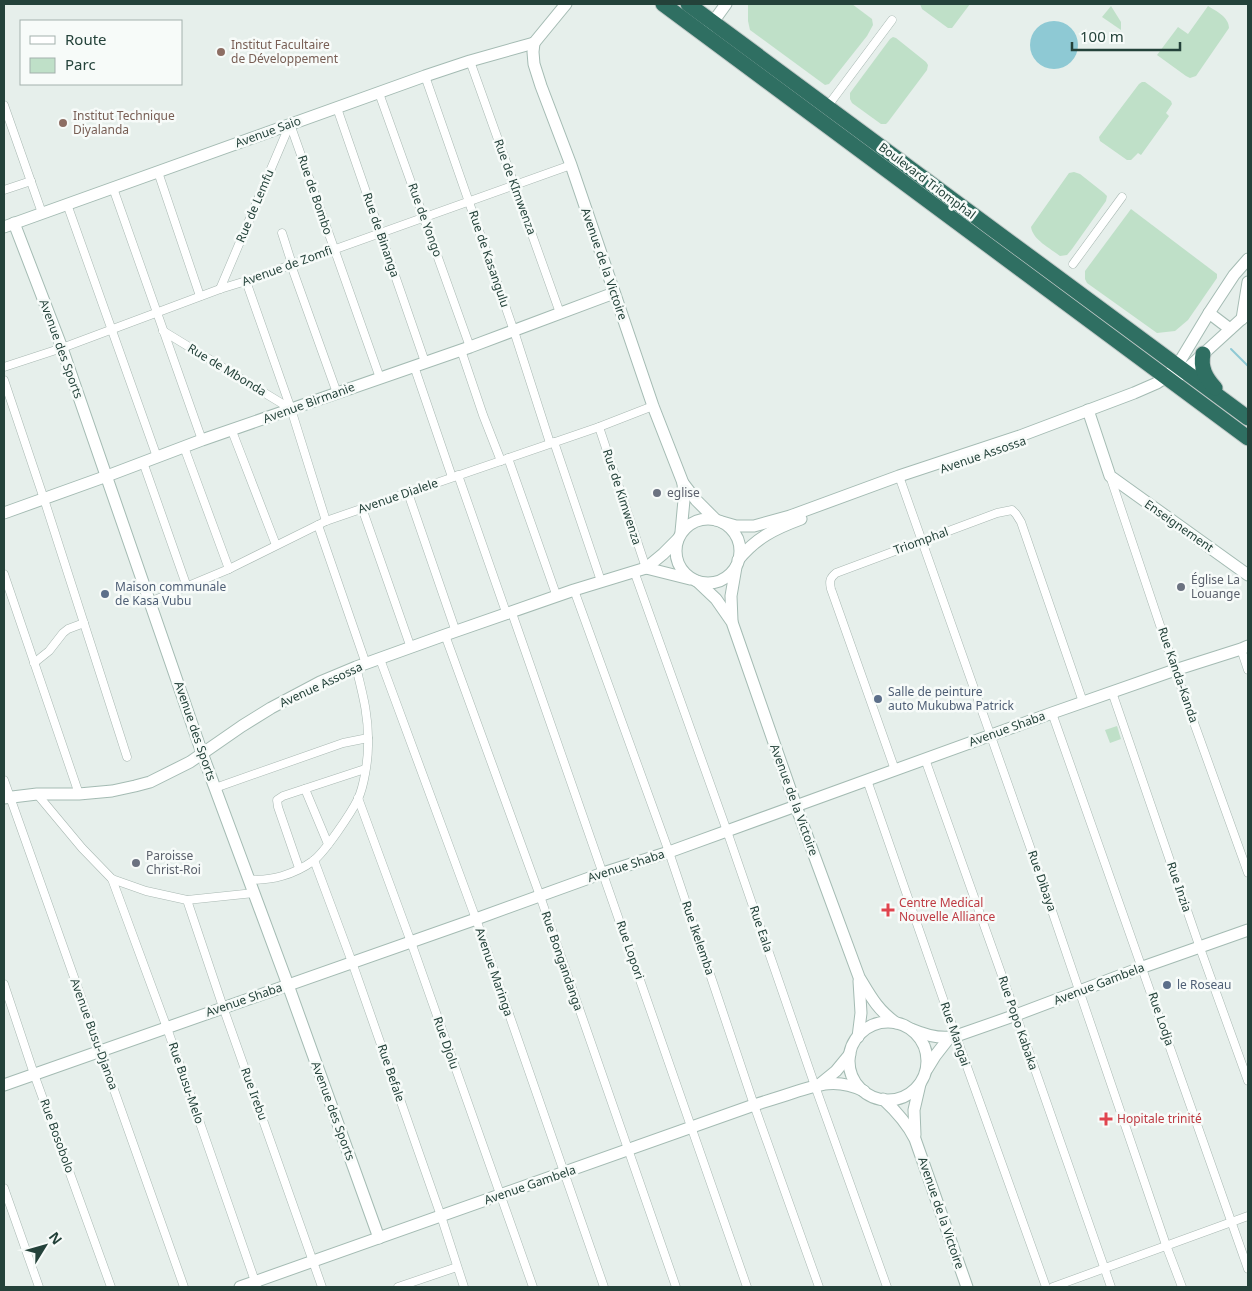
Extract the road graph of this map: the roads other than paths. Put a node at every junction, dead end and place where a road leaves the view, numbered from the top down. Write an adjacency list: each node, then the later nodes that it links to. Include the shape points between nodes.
1 (566, 4): 7 (street)
2 (663, 4): 6 (highway, Boulevard Triomphal)
3 (688, 4): 6 (highway, Boulevard Triomphal)
4 (726, 4): 6 (street)
5 (892, 20): 12 (street)
6 (708, 28): 12 (highway, Boulevard Triomphal); 54 (highway, Boulevard Triomphal)
7 (534, 43): 8 (street, Avenue Saio); 15 (street, Avenue de la Victoire, via 537,75)
8 (470, 61): 9 (street, Avenue Saio); 18 (street, Rue de KImwenza)
9 (425, 76): 10 (street, Avenue Saio); 22 (street, Rue de Kasangulu)
10 (379, 93): 13 (street, Avenue Saio); 25 (street, Rue de Yongo)
11 (4, 105): 17 (street)
12 (827, 107): 52 (highway, Boulevard Triomphal)
13 (337, 108): 14 (street, Avenue Saio); 27 (street, Rue de Binanga)
14 (290, 124): 16 (street, Avenue Saio); 29 (street, Rue de Bombo); 35 (street, Rue de Lemfu)
15 (571, 165): 18 (street, Avenue de Zomfi); 36 (street, Avenue de la Victoire)
16 (158, 172): 19 (street, Avenue Saio); 38 (street)
17 (31, 181): 20 (street); 24 (street)
18 (515, 185): 22 (street, Avenue de Zomfi); 40 (street, Rue de KImwenza)
19 (113, 188): 23 (street, Avenue Saio); 39 (street)
20 (4, 190)
21 (1122, 197): 32 (street)
22 (469, 202): 25 (street, Avenue de Zomfi); 46 (street, Rue de Kasangulu)
23 (67, 204): 24 (street, Avenue Saio); 44 (street)
24 (42, 213): 26 (street, Avenue Saio)
25 (424, 218): 27 (street, Avenue de Zomfi); 48 (street, Rue de Yongo)
26 (9, 225): 47 (street, Avenue des Sports)
27 (380, 233): 29 (street, Avenue de Zomfi); 50 (street, Rue de Binanga)
28 (282, 234): 31 (street)
29 (334, 249): 31 (street, Avenue de Zomfi); 53 (street, Rue de Bombo)
30 (1248, 259): 37 (street)
31 (292, 264): 33 (street, Avenue de Zomfi); 56 (street)
32 (1073, 264)
33 (246, 280): 35 (street, Avenue de Zomfi); 59 (street)
34 (1248, 284): 37 (street); 42 (street)
35 (220, 289): 38 (street, Avenue de Zomfi)
36 (614, 293): 40 (street, Avenue Birmanie); 58 (street, Avenue de la Victoire)
37 (1222, 295): 41 (street)
38 (200, 296): 39 (street, Avenue de Zomfi)
39 (157, 313): 44 (street, Avenue de Zomfi); 45 (street)
40 (560, 313): 46 (street, Avenue Birmanie)
41 (1209, 313): 43 (street); 52 (street)
42 (1245, 316): 43 (street)
43 (1230, 329): 49 (street)
44 (112, 330): 47 (street, Avenue de Zomfi); 68 (street)
45 (163, 331): 59 (street, Rue de Mbonda); 65 (street)
46 (514, 331): 48 (street, Avenue Birmanie); 66 (street, Rue de Kasangulu)
47 (62, 348): 51 (street, Avenue de Zomfi); 71 (street, Avenue des Sports)
48 (466, 348): 50 (street, Avenue Birmanie); 69 (street, Rue de Yongo, via 483,415)
49 (1203, 354): 52 (street); 57 (highway, via 1202,366 1209,382)
50 (420, 364): 53 (street, Avenue Birmanie); 72 (street, Rue de Binanga)
51 (4, 367)
52 (1181, 369): 54 (street, Avenue Assossa); 57 (highway, Boulevard Triomphal)
53 (380, 378): 56 (street, Avenue Birmanie)
54 (1169, 379): 60 (street, Avenue Assossa); 64 (highway, Boulevard Triomphal)
55 (4, 380): 77 (street)
56 (337, 393): 59 (street, Avenue Birmanie)
57 (1228, 403): 61 (highway, Boulevard Triomphal)
58 (653, 406): 62 (street, Avenue Dialele); 75 (street, Avenue de la Victoire)
59 (291, 409): 63 (street, Avenue Birmanie); 81 (street)
60 (1089, 413): 73 (street); 74 (street, Avenue Assossa)
61 (1248, 418)
62 (598, 426): 66 (street, Avenue Dialele); 88 (street, Rue de Kimwenza)
63 (232, 431): 65 (street, Avenue Birmanie); 86 (street)
64 (1248, 438)
65 (202, 440): 67 (street, Avenue Birmanie)
66 (552, 442): 69 (street, Avenue Dialele); 94 (street, Rue de Kasangulu)
67 (184, 447): 68 (street, Avenue Birmanie); 89 (street)
68 (157, 457): 70 (street, Avenue Birmanie)
69 (504, 459): 72 (street, Avenue Dialele); 97 (street, Rue de Yongo)
70 (143, 462): 71 (street, Avenue Birmanie); 95 (street)
71 (107, 476): 77 (street, Avenue Birmanie); 98 (street, Avenue des Sports)
72 (455, 476): 76 (street, Avenue Dialele); 99 (street, Rue de Binanga)
73 (1110, 476): 92 (street, Enseignement); 108 (street, Rue Kanda-Kanda)
74 (900, 480): 80 (street, Avenue Assossa); 85 (street, Rue Dibaya)
75 (682, 483): 82 (street); 84 (street, via 684,500)
76 (408, 494): 78 (street, Avenue Dialele); 102 (street, Rue Bongandanga)
77 (44, 499): 79 (street, Avenue Birmanie); 101 (street)
78 (362, 508): 81 (street, Avenue Dialele); 104 (street)
79 (4, 513)
80 (791, 519): 82 (street, via 754,526 736,526); 87 (street, via 760,538)
81 (326, 521): 83 (street, Avenue Dialele)
82 (719, 521): 84 (street, via 701,519 693,522); 87 (street, via 732,530 738,541 740,554)
83 (318, 525): 86 (street, Avenue Dialele); 107 (street)
84 (680, 536): 88 (street); 93 (street, via 676,548 680,567)
85 (921, 541): 111 (street, Triomphal, via 1012,510 1021,522); 113 (street, Rue Dibaya); 119 (street, Triomphal, via 836,573 830,582)
86 (276, 545): 89 (street, Avenue Dialele)
87 (737, 562): 93 (street, via 732,572 716,582); 100 (street, via 731,596)
88 (646, 568): 90 (street, Avenue Assossa); 93 (street)
89 (229, 569): 95 (street, Avenue Dialele)
90 (634, 571): 94 (street, Avenue Assossa); 129 (street, Rue Eala)
91 (4, 574): 106 (street)
92 (1248, 575)
93 (696, 580): 100 (street, via 716,599)
94 (602, 582): 96 (street, Avenue Assossa)
95 (187, 587): 98 (street, Avenue Dialele)
96 (574, 590): 97 (street, Avenue Assossa); 131 (street, Rue Ikelemba)
97 (557, 597): 99 (street, Avenue Assossa)
98 (150, 602): 115 (street, Avenue des Sports)
99 (510, 614): 102 (street, Avenue Assossa); 134 (street, Rue Lopori)
100 (732, 622): 128 (street, Avenue de la Victoire)
101 (84, 623): 106 (street, via 63,632); 116 (street)
102 (450, 634): 104 (street, Avenue Assossa); 139 (street, Rue Bongandanga)
103 (1245, 647): 108 (street, Avenue Shaba); 109 (street)
104 (410, 648): 105 (street, Avenue Assossa)
105 (380, 659): 107 (street, Avenue Assossa); 141 (street, Avenue Maringa)
106 (34, 664): 125 (street)
107 (361, 666): 114 (street); 115 (street, Avenue Assossa, via 320,682 271,708)
108 (1175, 670): 110 (street, Avenue Shaba); 135 (street, Rue Kanda-Kanda)
109 (1248, 670)
110 (1112, 692): 111 (street, Avenue Shaba); 144 (street, Rue Inzia)
111 (1083, 702): 112 (street, Avenue Shaba)
112 (1052, 713): 113 (street, Avenue Shaba); 146 (street, Rue Lodja)
113 (990, 735): 117 (street, Avenue Shaba); 150 (street, Rue Dibaya)
114 (368, 738): 118 (street); 122 (street, via 343,743)
115 (202, 753): 122 (street, Avenue des Sports); 125 (street, Avenue Assossa, via 168,774 142,784)
116 (127, 757)
117 (925, 759): 119 (street, Avenue Shaba); 152 (street, Rue Popo Kabaka)
118 (365, 769): 123 (street); 127 (street)
119 (895, 770): 121 (street, Avenue Shaba)
120 (4, 780): 126 (street, Avenue Busu-Djanoa)
121 (867, 780): 128 (street, Avenue Shaba); 157 (street, Rue Mangai)
122 (215, 788): 137 (street, Avenue des Sports)
123 (305, 789): 130 (street); 133 (street, via 277,800)
124 (37, 794): 125 (street, Avenue Assossa); 126 (street, Avenue Assossa); 136 (street)
125 (79, 794)
126 (7, 798): 158 (street, Avenue Busu-Djanoa)
127 (358, 798): 130 (street); 143 (street, Rue Djolu)
128 (796, 806): 129 (street, Avenue Shaba); 147 (street, Avenue de la Victoire)
129 (727, 831): 131 (street, Avenue Shaba); 165 (street, Rue Eala)
130 (328, 844): 132 (street)
131 (669, 852): 134 (street, Avenue Shaba); 168 (street, Rue Ikelemba)
132 (314, 860): 133 (street); 145 (street, Rue Befale)
133 (299, 868): 137 (street, via 269,879)
134 (603, 873): 139 (street, Avenue Shaba); 169 (street, Rue Lopori)
135 (1248, 874)
136 (112, 879): 140 (street); 154 (street, Rue Busu-Melo)
137 (248, 879): 138 (street, Avenue des Sports)
138 (254, 893): 140 (street); 149 (street, Avenue des Sports)
139 (540, 896): 141 (street, Avenue Shaba); 171 (street, Rue Bongandanga)
140 (187, 900): 151 (street, Rue Irebu)
141 (476, 919): 143 (street, Avenue Shaba); 172 (street, Avenue Maringa)
142 (1248, 930): 144 (street, Avenue Gambela)
143 (411, 942): 145 (street, Avenue Shaba); 174 (street, Rue Djolu)
144 (1200, 948): 146 (street, Avenue Gambela); 162 (street, Rue Inzia)
145 (352, 962): 149 (street, Avenue Shaba); 175 (street, Rue Befale)
146 (1143, 967): 150 (street, Avenue Gambela); 177 (street, Rue Lodja)
147 (859, 977): 153 (street, via 874,1002); 156 (street, via 861,1013)
148 (4, 984): 161 (street, Rue Bosobolo)
149 (288, 985): 151 (street, Avenue Shaba); 178 (street, Avenue des Sports)
150 (1080, 992): 152 (street, Avenue Gambela); 179 (street, Rue Dibaya)
151 (223, 1007): 154 (street, Avenue Shaba); 180 (street, Rue Irebu)
152 (1016, 1015): 157 (street, Avenue Gambela); 182 (street, Rue Popo Kabaka)
153 (896, 1023): 155 (street); 156 (street, via 879,1023)
154 (167, 1028): 158 (street, Avenue Shaba); 184 (street, Rue Busu-Melo)
155 (911, 1029): 157 (street, via 928,1035); 160 (street, via 925,1048)
156 (858, 1037): 159 (street)
157 (953, 1037): 160 (street, via 934,1056); 199 (street, Rue Mangai)
158 (101, 1051): 161 (street, Avenue Shaba); 187 (street, Avenue Busu-Djanoa)
159 (850, 1054): 165 (street); 166 (street, via 850,1068)
160 (926, 1071): 163 (street)
161 (34, 1074): 164 (street, Avenue Shaba); 186 (street, Rue Bosobolo)
162 (1248, 1081)
163 (920, 1083): 167 (street, via 904,1096); 170 (street, via 914,1110)
164 (4, 1084)
165 (817, 1085): 166 (street, via 843,1084); 168 (street, Avenue Gambela); 197 (street, Rue Eala)
166 (864, 1091): 167 (street)
167 (883, 1099): 170 (street)
168 (754, 1105): 169 (street, Avenue Gambela); 196 (street, Rue Ikelemba)
169 (691, 1128): 171 (street, Avenue Gambela); 195 (street, Rue Lopori)
170 (915, 1139): 198 (street, Avenue de la Victoire)
171 (628, 1151): 172 (street, Avenue Gambela); 194 (street, Rue Bongandanga)
172 (564, 1173): 174 (street, Avenue Gambela); 193 (street, Avenue Maringa)
173 (4, 1188): 185 (street)
174 (500, 1196): 175 (street, Avenue Gambela); 192 (street, Rue Djolu)
175 (441, 1216): 178 (street, Avenue Gambela); 181 (street, Rue Befale)
176 (1248, 1216): 177 (street)
177 (1232, 1222): 179 (street); 183 (street, Rue Lodja)
178 (378, 1238): 180 (street, Avenue Gambela)
179 (1166, 1245): 182 (street); 202 (street, Rue Dibaya)
180 (313, 1261): 184 (street, Avenue Gambela); 189 (street, Rue Irebu)
181 (457, 1268): 190 (street); 191 (street, Rue Befale)
182 (1104, 1269): 200 (street); 201 (street, Rue Popo Kabaka)
183 (1248, 1269)
184 (256, 1284): 188 (street, Avenue Gambela)
185 (39, 1287)
186 (111, 1287)
187 (184, 1287)
188 (240, 1287)
189 (322, 1287)
190 (398, 1287)
191 (464, 1287)
192 (533, 1287)
193 (604, 1287)
194 (676, 1287)
195 (747, 1287)
196 (819, 1287)
197 (887, 1287)
198 (967, 1287)
199 (1046, 1287)
200 (1053, 1287)
201 (1111, 1287)
202 (1182, 1287)

